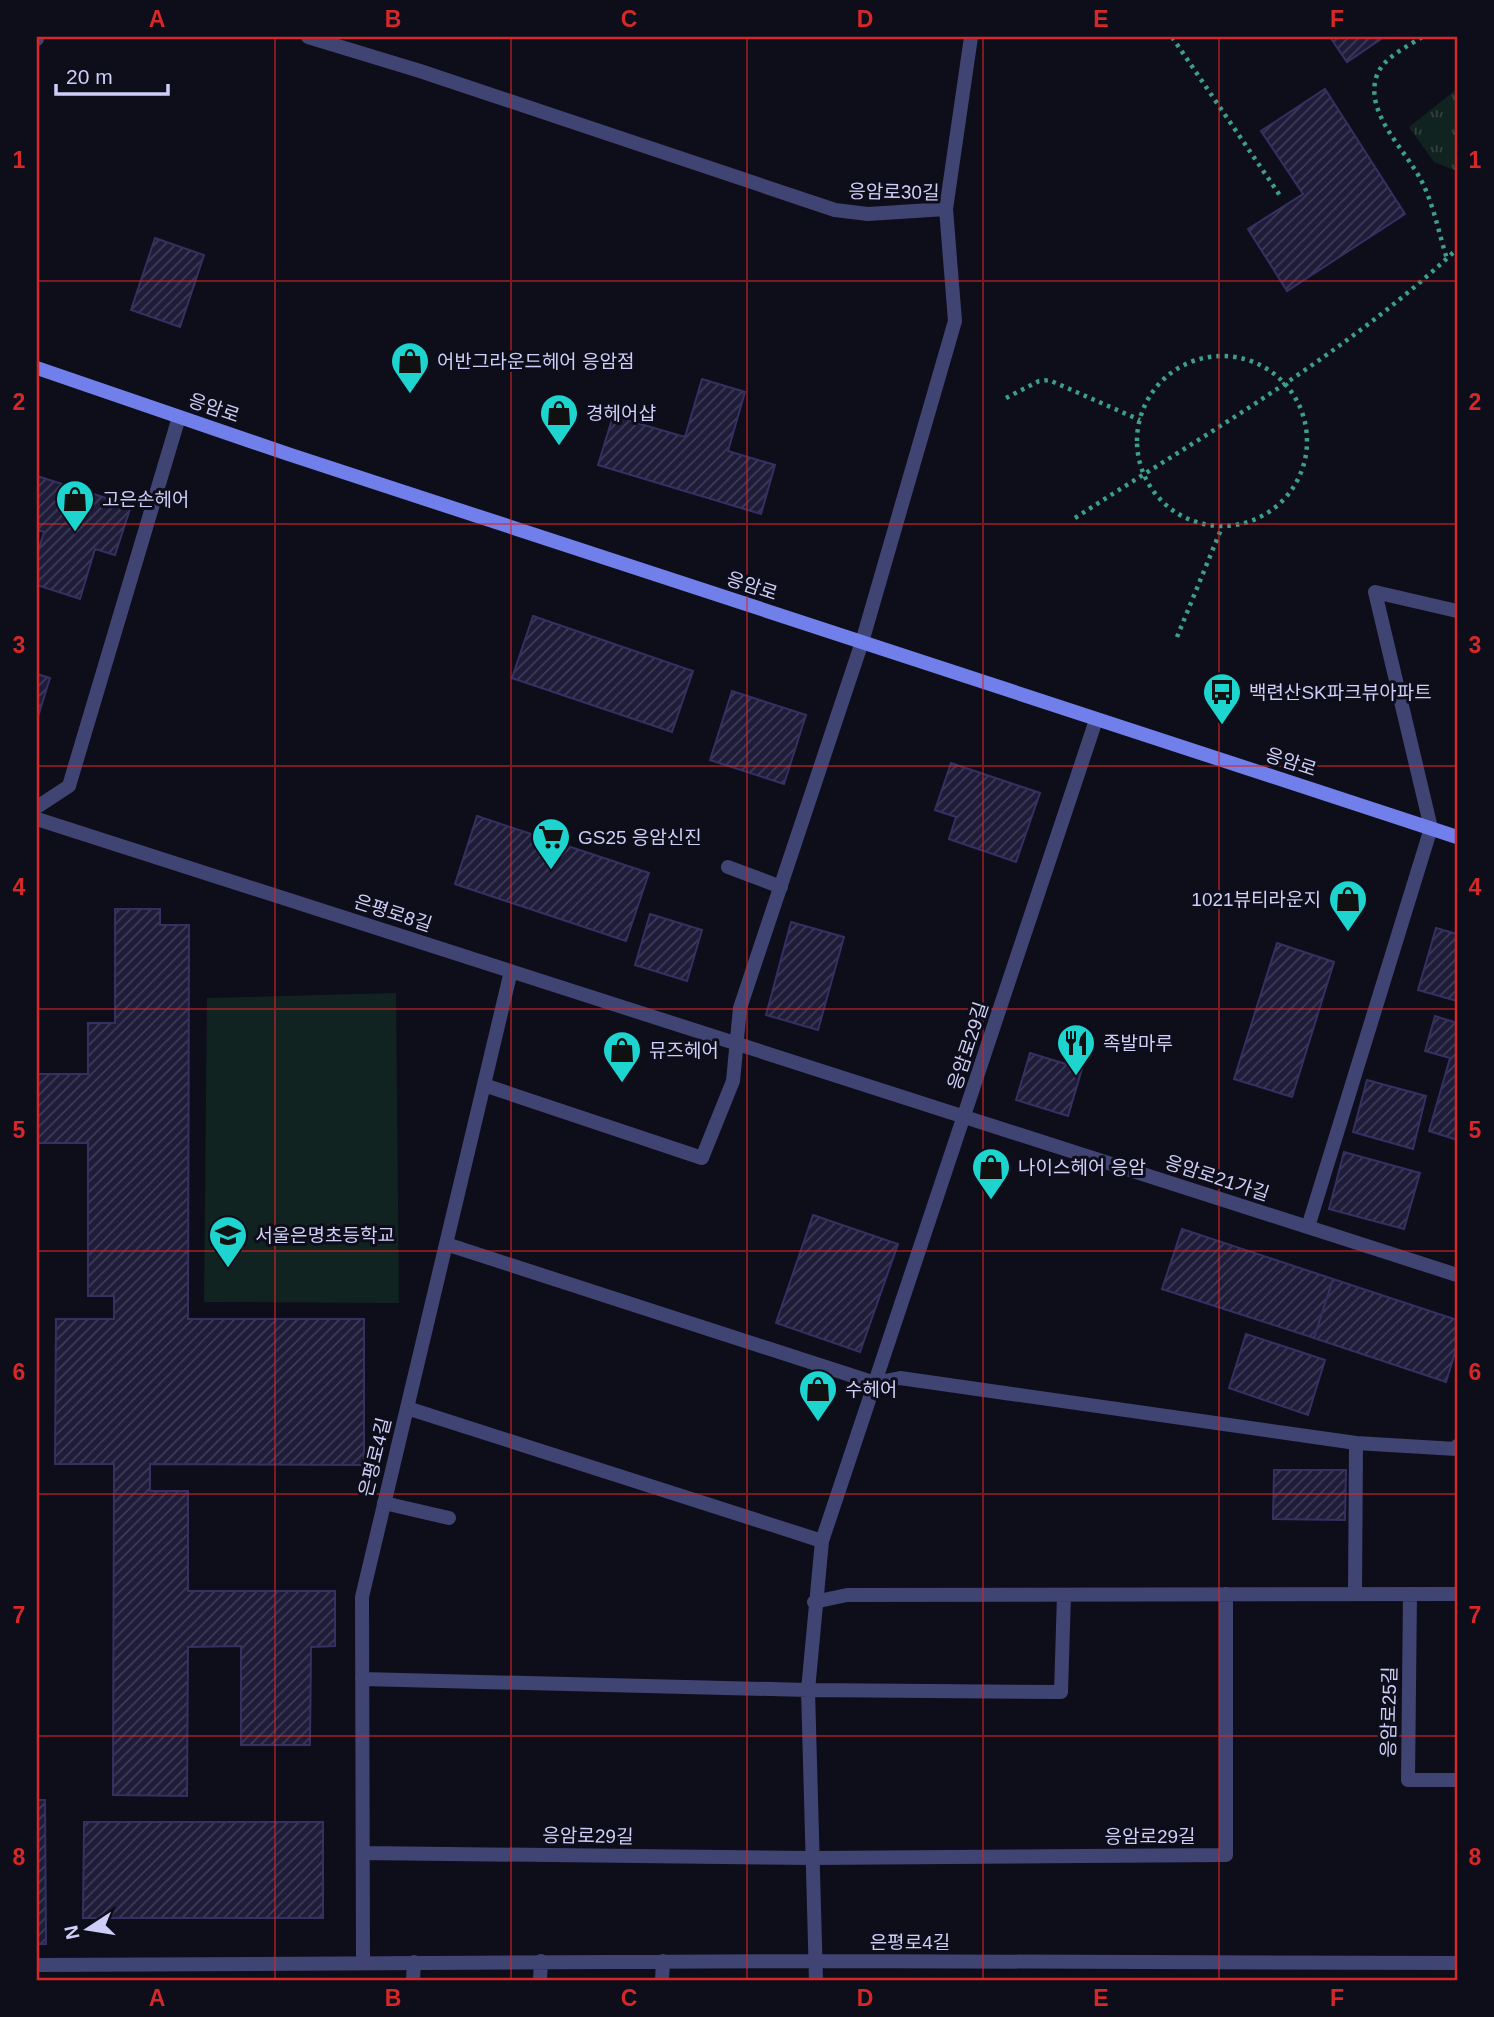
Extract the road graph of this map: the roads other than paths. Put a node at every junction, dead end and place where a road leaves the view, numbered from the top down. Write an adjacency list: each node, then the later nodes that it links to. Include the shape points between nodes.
1 (308, 37): 3 (street, 응암로30길, via 835,209 868,214)
2 (971, 37): 3 (street)
3 (946, 209): 7 (street, 응암로30길, via 955,321)
4 (37, 368): 5 (main road, 응암로)
5 (180, 417): 7 (main road, 응암로); 9 (street, via 69,786)
6 (1457, 611): 11 (street, via 1375,592)
7 (862, 642): 8 (main road, 응암로); 14 (street, 응암로30길)
8 (1096, 720): 11 (main road, 응암로); 18 (street, 응암로29길)
9 (37, 807)
10 (37, 819): 15 (street, 은평로8길)
11 (1431, 828): 12 (main road, 응암로); 19 (street)
12 (1457, 836)
13 (728, 867): 14 (street)
14 (780, 887): 16 (street, 응암로30길, via 740,1008)
15 (510, 971): 16 (street, 은평로8길); 17 (street, 은평로4길)
16 (737, 1044): 17 (street, via 733,1081 702,1158); 18 (street, 은평로8길)
17 (484, 1085): 20 (street, 은평로4길)
18 (965, 1117): 19 (street, 응암로21가길); 22 (street, 응암로29길)
19 (1308, 1227): 21 (street, 응암로21가길)
20 (446, 1244): 22 (street); 23 (street, 은평로4길)
21 (1457, 1275)
22 (875, 1383): 24 (street, via 900,1378); 28 (street, 응암로29길)
23 (407, 1408): 26 (street, 은평로4길); 28 (street)
24 (1356, 1443): 25 (street); 30 (street)
25 (1457, 1446)
26 (384, 1503): 27 (street); 35 (street, 은평로4길, via 362,1597)
27 (449, 1518)
28 (822, 1541): 34 (street, 응암로29길)
29 (1226, 1594): 30 (street); 33 (street); 39 (street, 응암로29길, via 1226,1855)
30 (1355, 1594): 31 (street)
31 (1410, 1594): 32 (street); 37 (street, 응암로25길, via 1408,1780)
32 (1457, 1594)
33 (1065, 1595): 34 (street, via 847,1595); 36 (street, via 1060,1692)
34 (814, 1602): 36 (street, 응암로29길)
35 (362, 1679): 36 (street); 38 (street, 은평로4길)
36 (808, 1690): 39 (street, 응암로29길)
37 (1457, 1780)
38 (363, 1853): 39 (street, 응암로29길); 43 (street, 은평로4길)
39 (813, 1858): 42 (street, 응암로29길)
40 (541, 1961): 41 (street, 은평로4길); 44 (street, 은평로4길); 48 (street)
41 (663, 1961): 42 (street, 은평로4길); 49 (street)
42 (816, 1961): 45 (street, 은평로4길); 50 (street, 응암로29길)
43 (363, 1962): 44 (street, 은평로4길); 46 (street, 은평로4길)
44 (414, 1962): 47 (street)
45 (1457, 1963)
46 (37, 1965)
47 (413, 1980)
48 (540, 1980)
49 (662, 1980)
50 (816, 1980)

